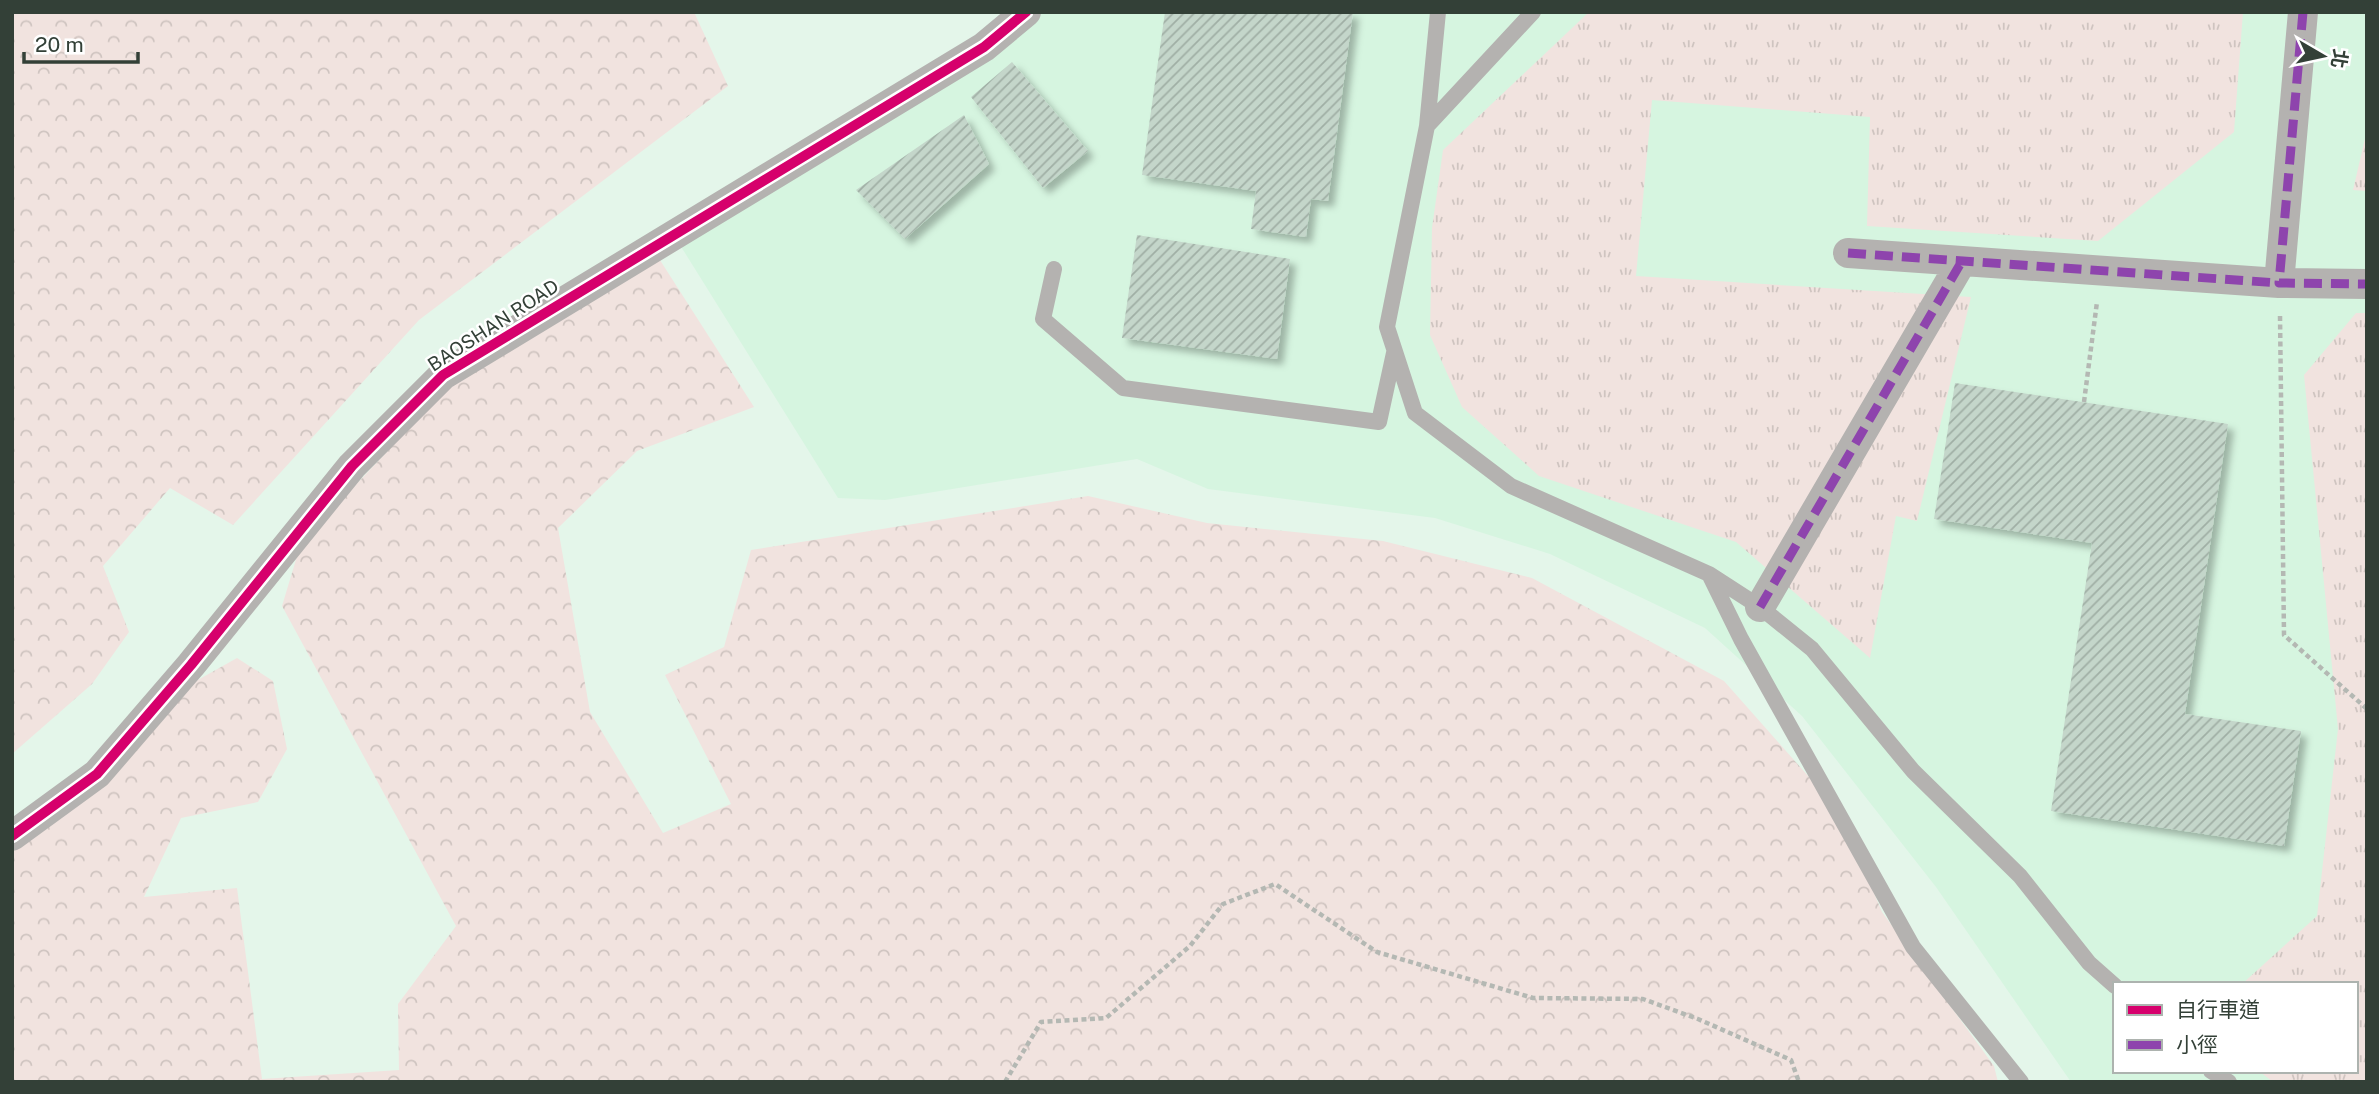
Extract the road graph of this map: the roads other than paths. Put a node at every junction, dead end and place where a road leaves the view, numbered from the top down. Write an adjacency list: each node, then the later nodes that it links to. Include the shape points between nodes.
1 (1026, 12): 14 (street, BAOSHAN ROAD, via 984,47 443,375 352,466 97,774)
2 (1438, 12): 5 (lane)
3 (1534, 12): 5 (lane)
4 (2303, 12): 9 (street)
5 (1427, 127): 11 (lane, via 1387,327)
6 (1848, 253): 7 (street)
7 (1962, 261): 9 (street); 13 (street)
8 (1054, 269): 11 (lane, via 1042,319 1124,388 1379,422)
9 (2279, 283): 10 (street)
10 (2367, 284)
11 (1395, 351): 12 (lane, via 1415,413 1511,486)
12 (1709, 574): 13 (lane); 16 (lane, via 1913,947)
13 (1760, 607): 15 (lane, via 1812,649 1913,771 2020,876 2089,963)
14 (12, 836)
15 (2113, 984)
16 (2021, 1082)

